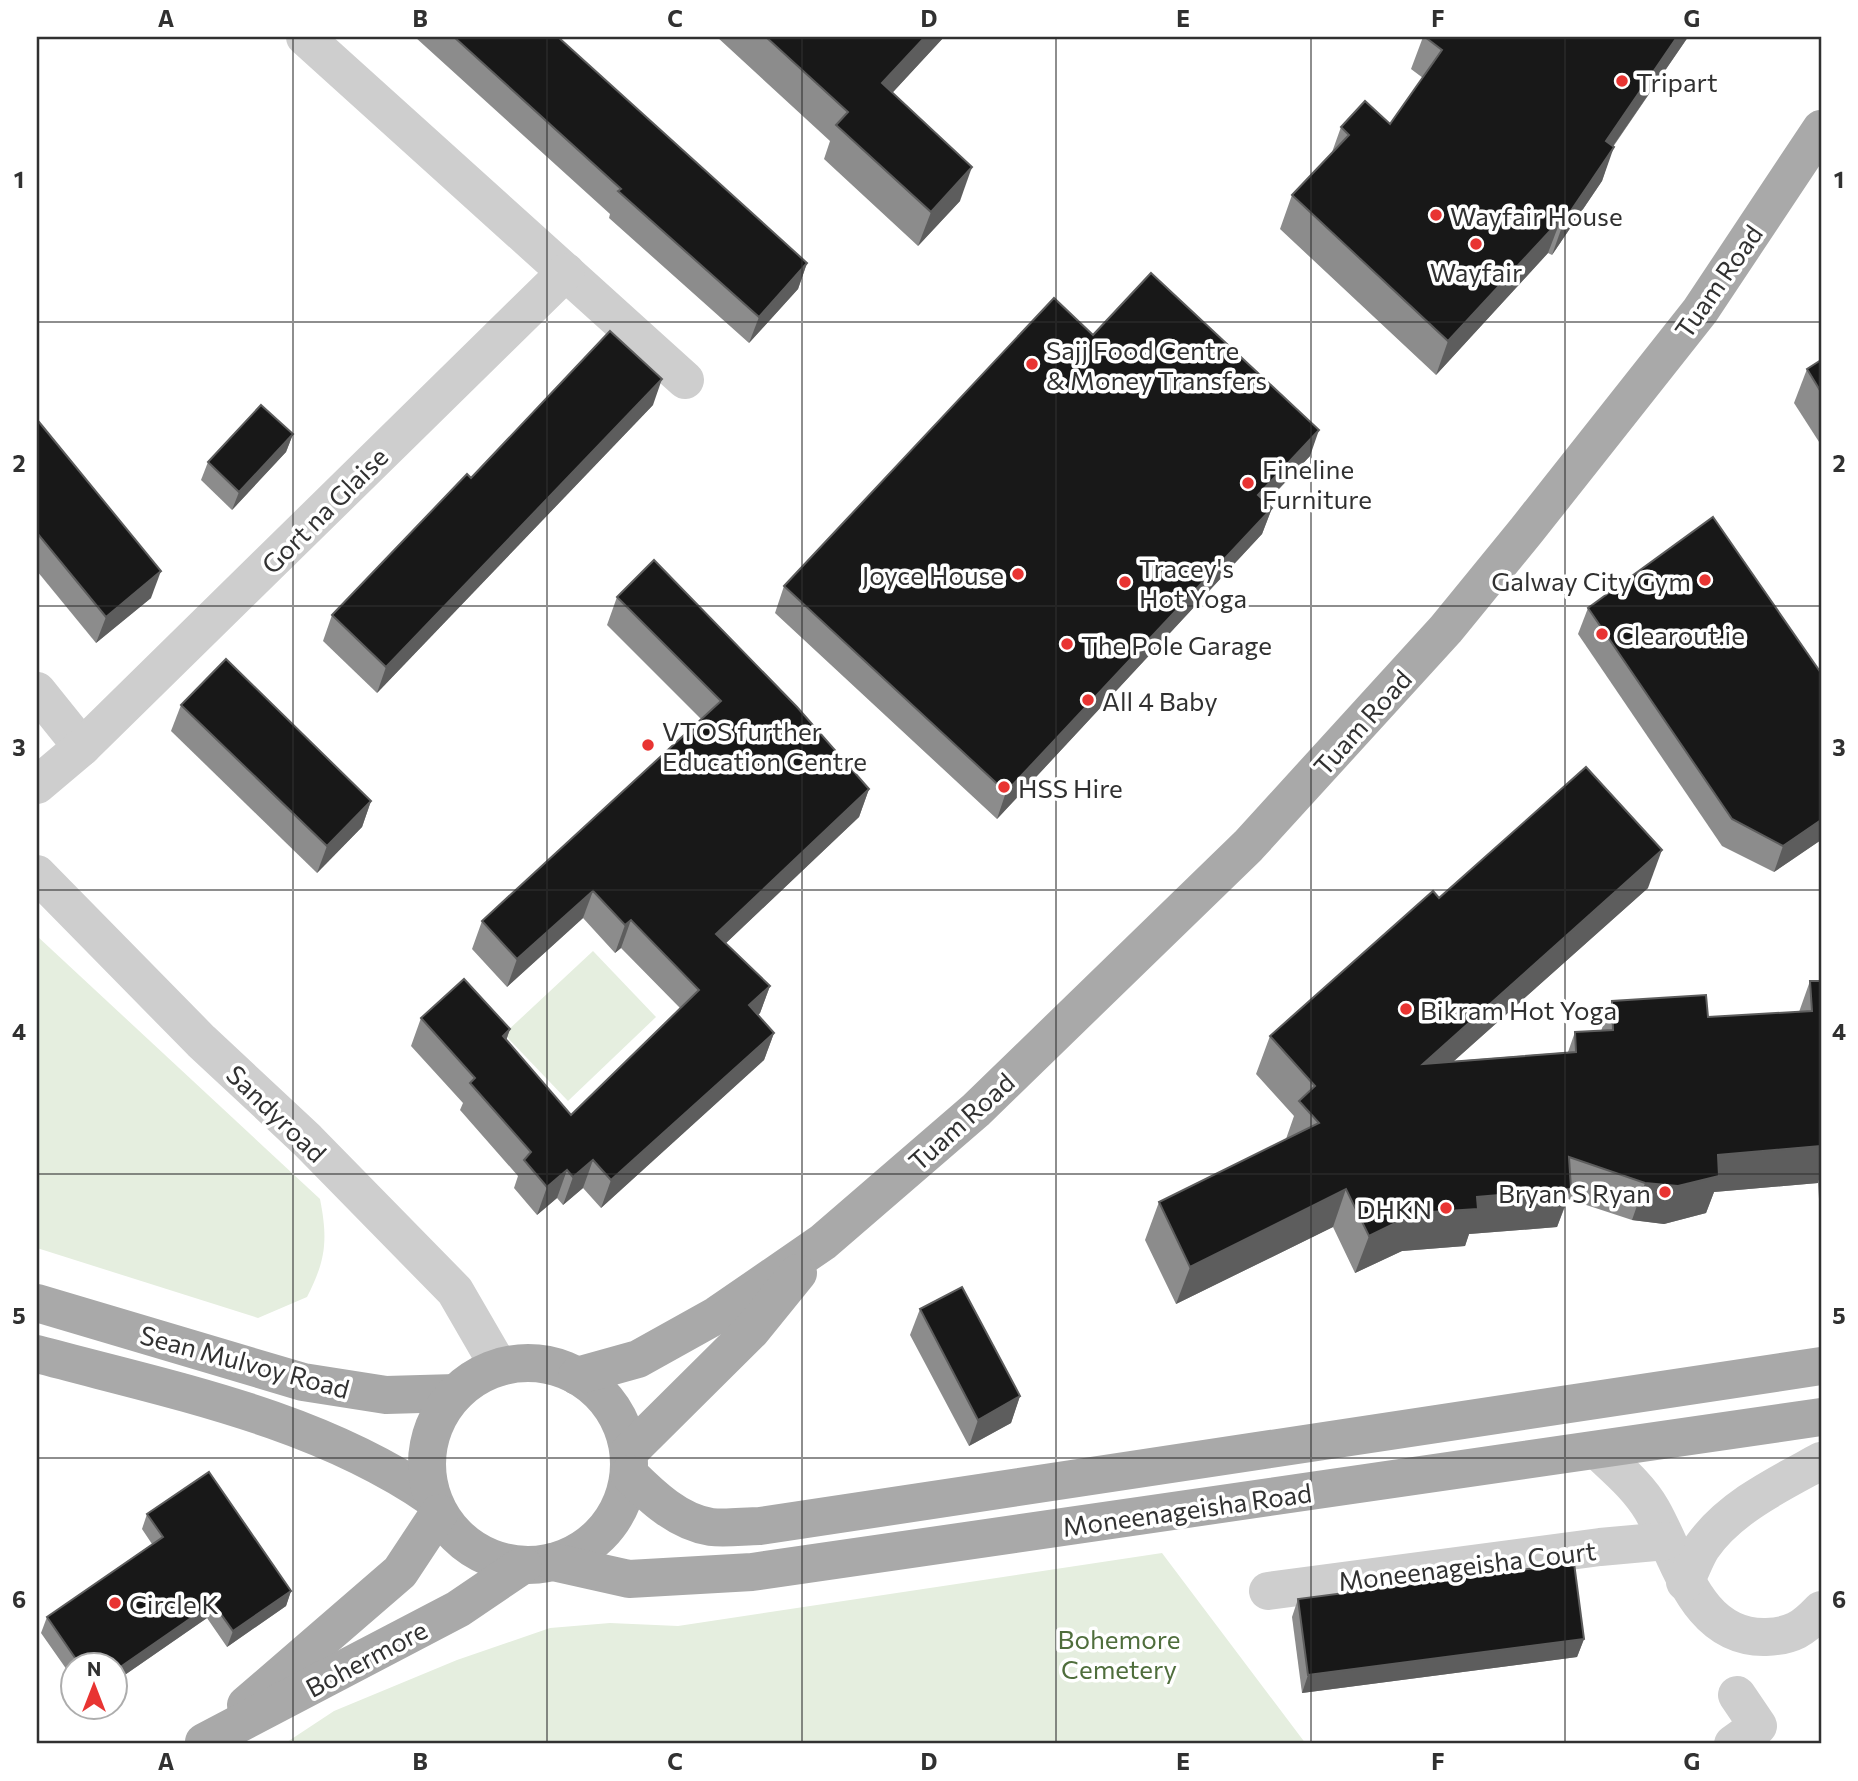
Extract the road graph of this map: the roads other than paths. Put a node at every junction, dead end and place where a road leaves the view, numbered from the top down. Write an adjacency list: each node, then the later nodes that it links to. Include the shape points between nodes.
1 (305, 37): 3 (street)
2 (1821, 130): 9 (main road, Tuam Road, via 1670,350 1446,629 1345,742 1136,958 976,1111)
3 (566, 272): 4 (street); 6 (street, Gort na Glaise)
4 (685, 380)
5 (37, 691): 6 (street)
6 (82, 747): 7 (street, Gort na Glaise)
7 (37, 785)
8 (37, 874): 13 (street, Sandyroad, via 455,1291)
9 (823, 1242): 14 (main road, Tuam Road, via 717,1315 638,1359); 19 (main road, Tuam Road, via 751,1331)
10 (37, 1303): 15 (main road, Sean Mulvoy Road, via 303,1381 386,1395)
11 (37, 1354): 20 (main road, Sean Mulvoy Road, via 323,1438 397,1474)
12 (1821, 1366): 19 (main road, Moneenageisha Road, via 761,1526 710,1527 679,1514 655,1499)
13 (499, 1367): 14 (main road, via 526,1363 552,1366); 15 (main road)
14 (577, 1376): 19 (main road, via 598,1391 615,1413)
15 (456, 1393): 20 (main road, via 432,1432 427,1457)
16 (1821, 1417): 17 (main road, Moneenageisha Road)
17 (1597, 1450): 21 (street, via 1639,1491); 22 (main road, Moneenageisha Road, via 752,1572 629,1579)
18 (1821, 1461): 23 (street, via 1727,1520 1702,1548)
19 (629, 1463): 22 (main road, via 617,1512 606,1529 573,1555)
20 (436, 1505): 22 (main road, via 454,1533 474,1550 498,1560); 27 (main road, Bohermore, via 400,1572)
21 (1666, 1541): 23 (street); 24 (street, Moneenageisha Court)
22 (538, 1564): 27 (main road, Bohermore)
23 (1685, 1582): 25 (street, via 1718,1625 1747,1637 1789,1636)
24 (1268, 1591)
25 (1821, 1610)
26 (1737, 1695): 28 (street, via 1758,1726)
27 (203, 1743)
28 (1733, 1744)

